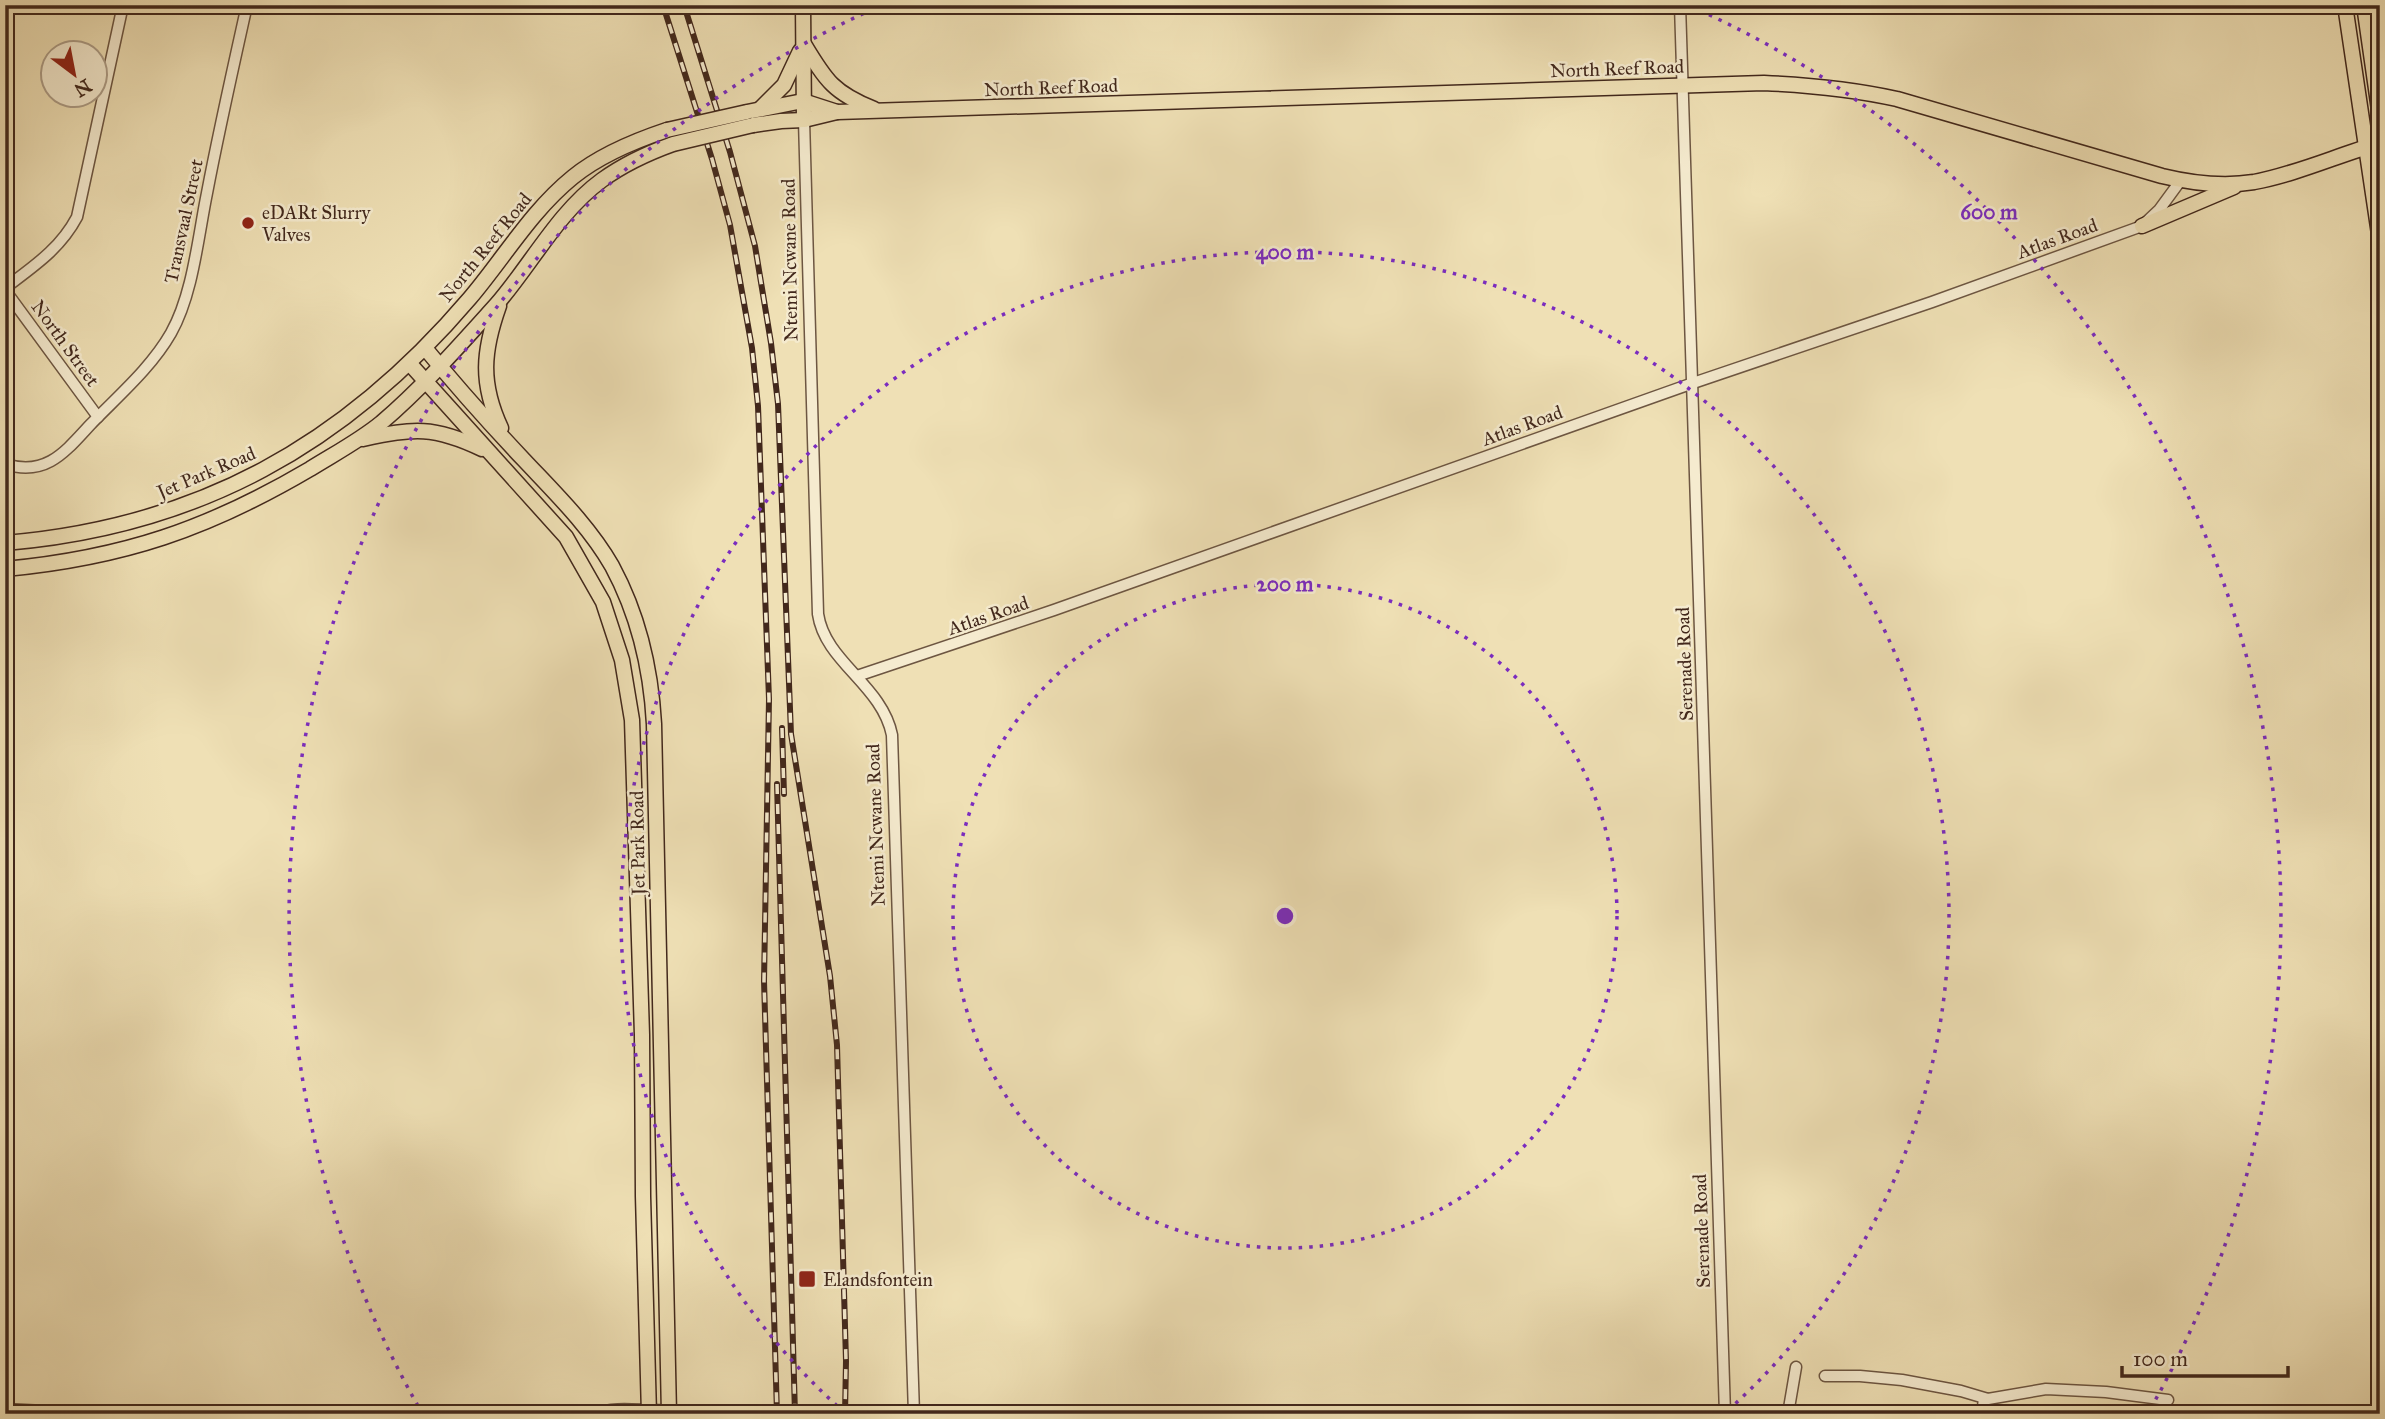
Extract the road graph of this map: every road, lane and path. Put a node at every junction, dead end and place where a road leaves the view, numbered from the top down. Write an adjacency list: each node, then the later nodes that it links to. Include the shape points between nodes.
1 (123, 5): 23 (street, via 78,217 52,253)
2 (247, 5): 30 (street, Transvaal Street, via 180,313 162,347)
3 (803, 5): 7 (main road, Ntemi Ncwane Road)
4 (1680, 5): 10 (street, Serenade Road)
5 (2345, 5): 9 (main road)
6 (2364, 5): 8 (main road)
7 (804, 43): 11 (main road, Ntemi Ncwane Road); 13 (main road, via 836,89); 14 (main road, via 784,85)
8 (2370, 45): 9 (main road); 15 (main road)
9 (2351, 48): 18 (main road)
10 (1682, 85): 13 (main road, North Reef Road); 19 (main road, North Reef Road, via 1764,83 1856,90); 29 (street, Serenade Road)
11 (803, 101): 12 (main road, North Reef Road); 14 (main road, North Reef Road); 16 (main road, Ntemi Ncwane Road)
12 (838, 112): 13 (main road, North Reef Road); 16 (main road, North Reef Road)
13 (882, 112)
14 (753, 115): 16 (main road, North Reef Road); 17 (main road, North Reef Road, bridge)
15 (2380, 117)
16 (804, 120): 37 (street, Ntemi Ncwane Road, via 818,614 829,642)
17 (670, 137): 24 (main road, North Reef Road, via 600,181); 25 (main road, North Reef Road, via 621,148 573,177 545,203)
18 (2373, 145): 20 (main road, North Reef Road); 22 (main road)
19 (2181, 180): 20 (main road, North Reef Road); 21 (street, Atlas Road)
20 (2242, 183): 21 (main road)
21 (2142, 226): 29 (street, Atlas Road)
22 (2380, 241)
23 (5, 289): 30 (street, North Street)
24 (502, 298): 27 (main road, North Reef Road); 31 (main road, via 489,334 485,366 489,393)
25 (425, 348): 26 (main road, North Reef Road); 27 (main road, Jet Park Road)
26 (410, 364): 28 (main road, Jet Park Road); 35 (main road, Jet Park Road, via 322,436 190,504 117,527)
27 (441, 367): 28 (main road, North Reef Road); 31 (main road, Jet Park Road)
28 (425, 382): 32 (main road); 33 (main road, Jet Park Road)
29 (1693, 383): 37 (street, Atlas Road, via 1042,615); 48 (street, Serenade Road)
30 (98, 417): 34 (street, Transvaal Street, via 44,465)
31 (506, 439): 43 (main road, Jet Park Road, via 589,533 612,567 641,637 651,677)
32 (356, 441): 33 (main road, via 423,430 450,434); 36 (main road, via 280,487 179,534 96,556)
33 (489, 452): 44 (main road, Jet Park Road, via 566,537 584,565 614,632 629,693)
34 (5, 464)
35 (5, 543)
36 (5, 569)
37 (857, 676): 47 (street, Ntemi Ncwane Road, via 880,705 892,735)
38 (1796, 1367): 49 (street)
39 (1825, 1377): 40 (street, via 1902,1380)
40 (1984, 1399): 41 (street, via 2046,1389); 50 (street)
41 (2168, 1400)
42 (5, 1409): 45 (street)
43 (669, 1412): 44 (street)
44 (649, 1413): 46 (street, via 622,1408)
45 (104, 1414)
46 (594, 1414)
47 (914, 1414)
48 (1725, 1414)
49 (1788, 1414)
50 (1982, 1414)

